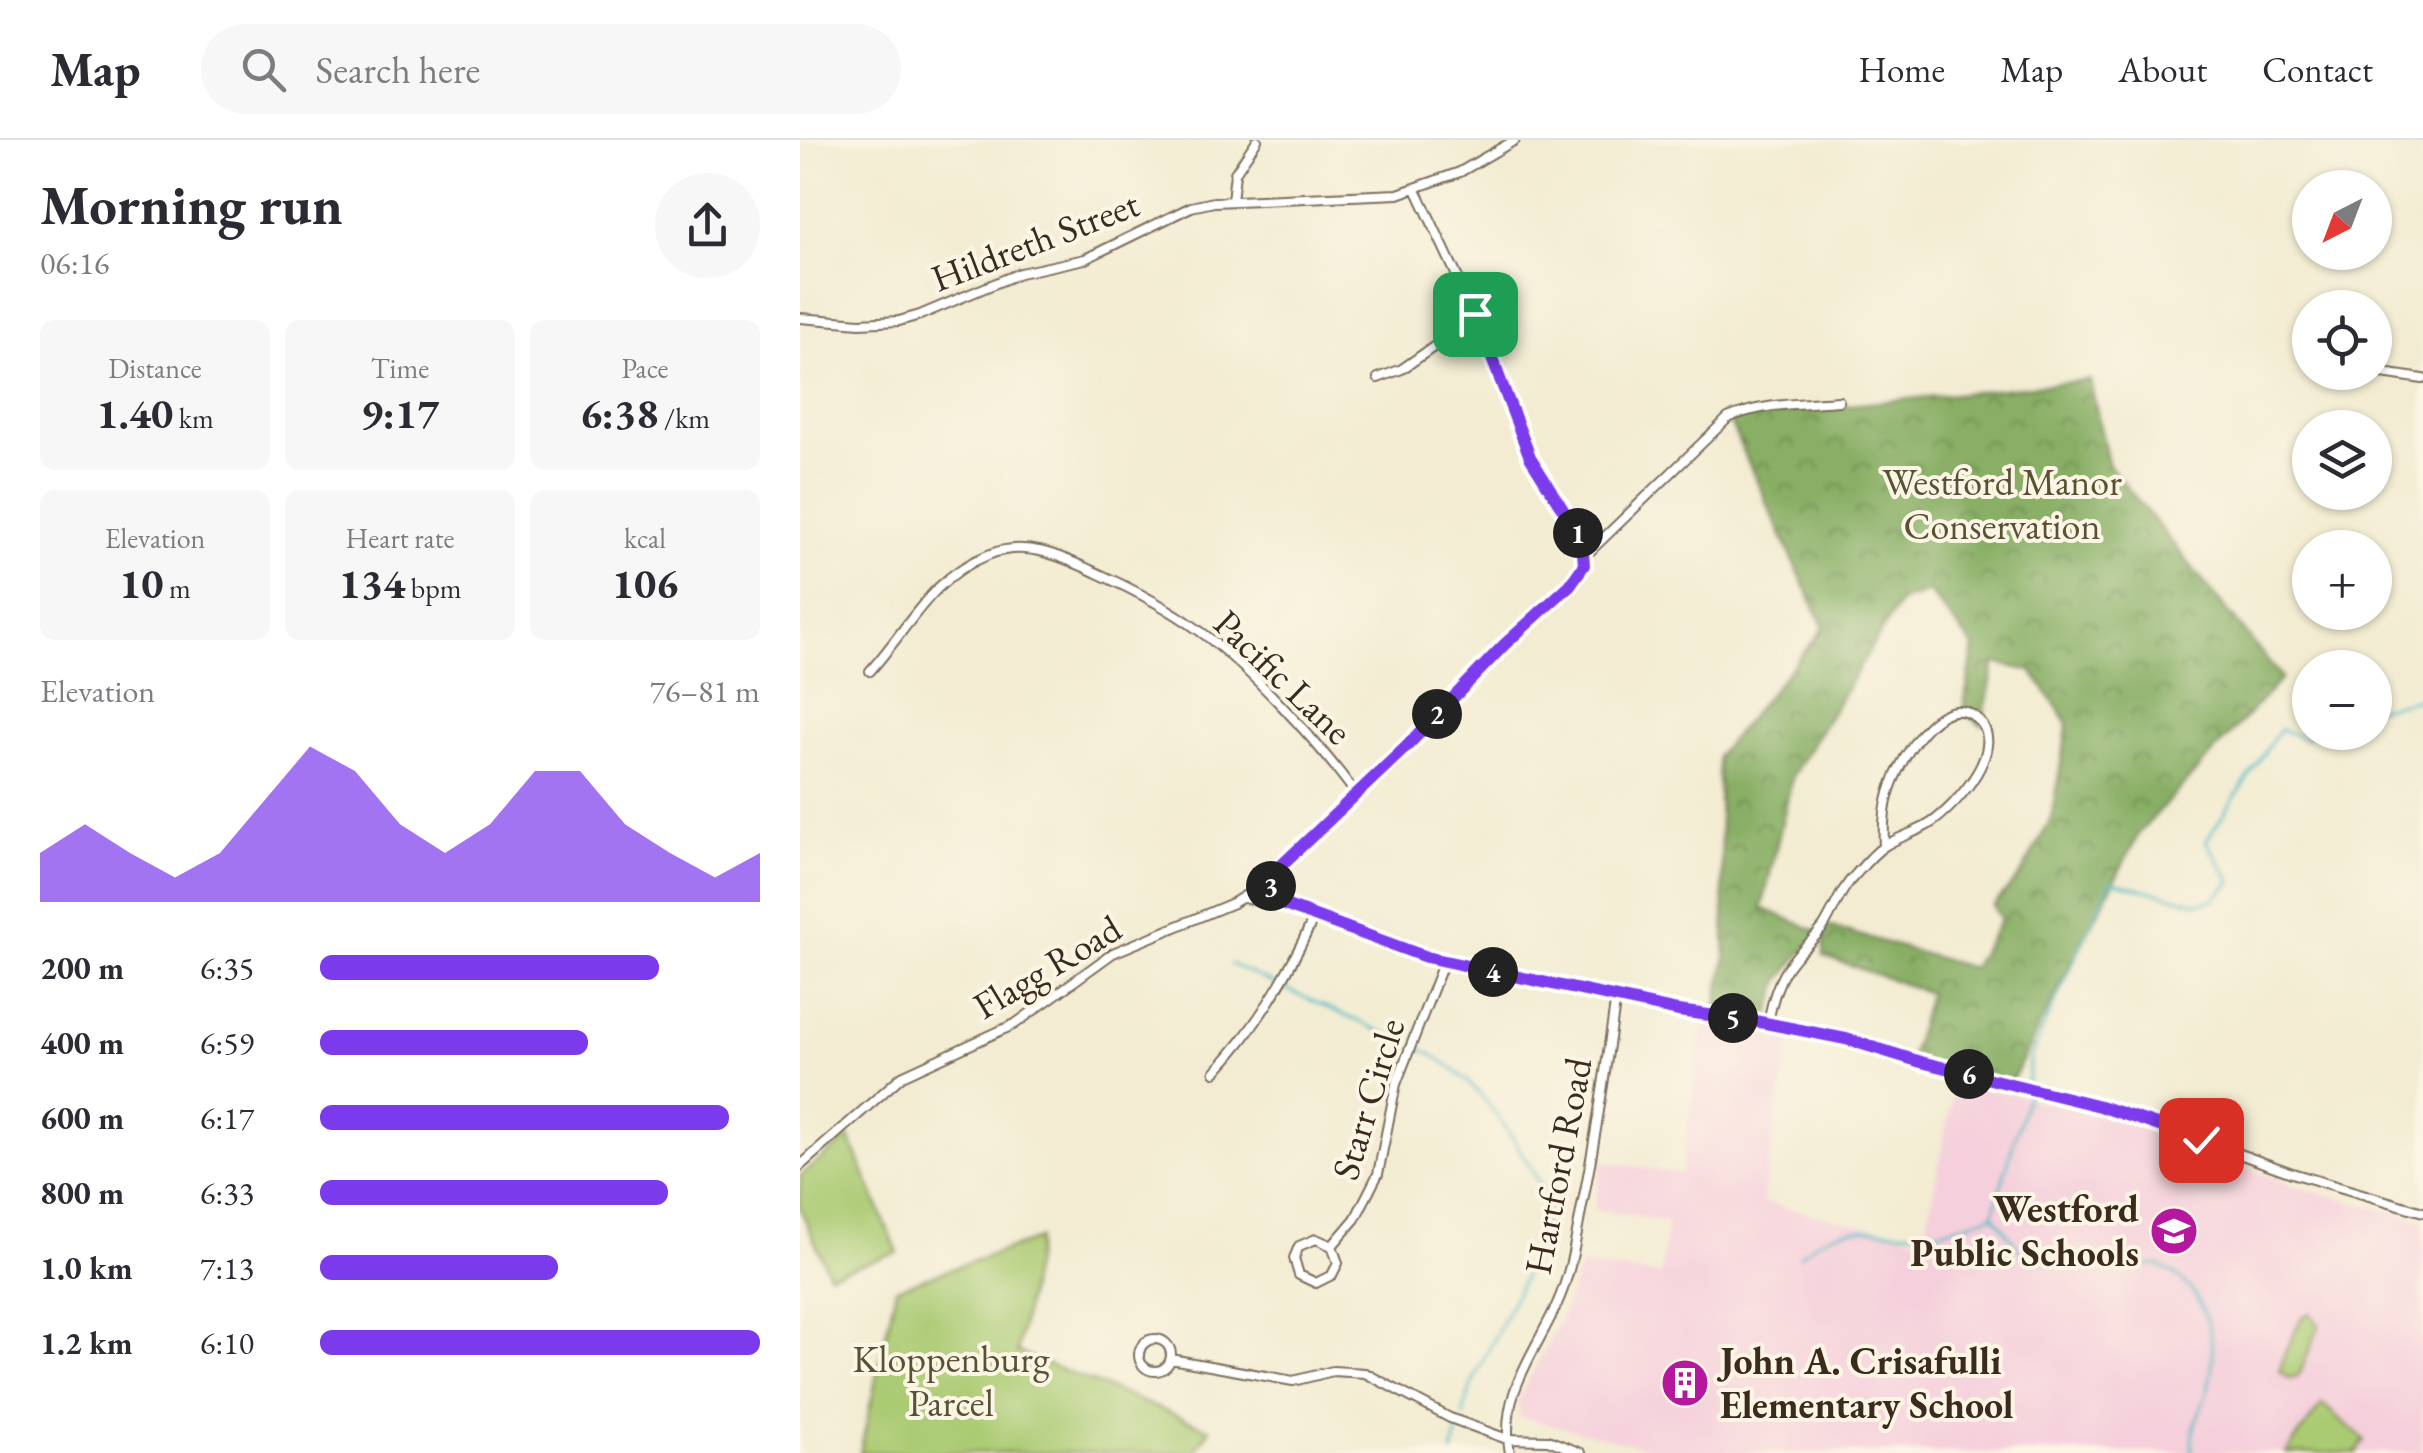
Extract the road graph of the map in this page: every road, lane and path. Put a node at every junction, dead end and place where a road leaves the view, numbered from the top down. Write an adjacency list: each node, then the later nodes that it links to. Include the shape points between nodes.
1 (1258, 140): 4 (street, via 1235,173)
2 (1514, 140): 3 (street, Hildreth Street)
3 (1416, 189): 4 (street, Hildreth Street, via 1372,197); 6 (street)
4 (1232, 201): 5 (street, Hildreth Street, via 1191,207 1085,259 1020,273 899,321)
5 (800, 318)
6 (1480, 324): 8 (street); 11 (street, via 1524,443)
7 (2392, 374): 9 (street)
8 (1378, 378)
9 (2423, 378)
10 (1838, 401): 11 (street, Flagg Road, via 1728,418)
11 (1586, 556): 13 (street, Flagg Road, via 1570,585)
12 (870, 671): 13 (street, Pacific Lane, via 951,572 991,553 1024,548 1057,554 1139,592 1198,630 1244,668)
13 (1356, 794): 15 (street, Flagg Road)
14 (1884, 846): 14 (street, via 1886,804 1908,752 1940,716 1974,716 1988,742 1973,780 1929,824); 21 (street, via 1850,880 1819,932 1787,967)
15 (1268, 878): 16 (street, Flagg Road); 17 (street)
16 (1243, 898): 17 (street); 23 (street, Flagg Road, via 1112,954 1015,1024 902,1076)
17 (1282, 904): 18 (street)
18 (1314, 916): 19 (street); 22 (street, via 1274,990)
19 (1444, 961): 20 (street); 25 (street, Starr Circle, via 1396,1084 1378,1174)
20 (1616, 997): 21 (street); 27 (street, Hartford Road, via 1572,1256 1560,1298 1512,1392)
21 (1768, 1024): 24 (street, via 2119,1111)
22 (1215, 1072)
23 (800, 1166)
24 (2423, 1212)
25 (1332, 1246): 25 (street, Starr Circle, via 1316,1239 1300,1246 1294,1258 1300,1275 1316,1282 1332,1276 1338,1263)
26 (1171, 1359): 26 (street, via 1150,1371 1139,1350 1146,1341 1162,1341); 27 (street, via 1293,1381 1332,1371 1365,1373 1450,1418)
27 (1508, 1439): 28 (street, Hartford Road); 29 (street, via 1548,1440)
28 (1510, 1453)
29 (1581, 1453)

